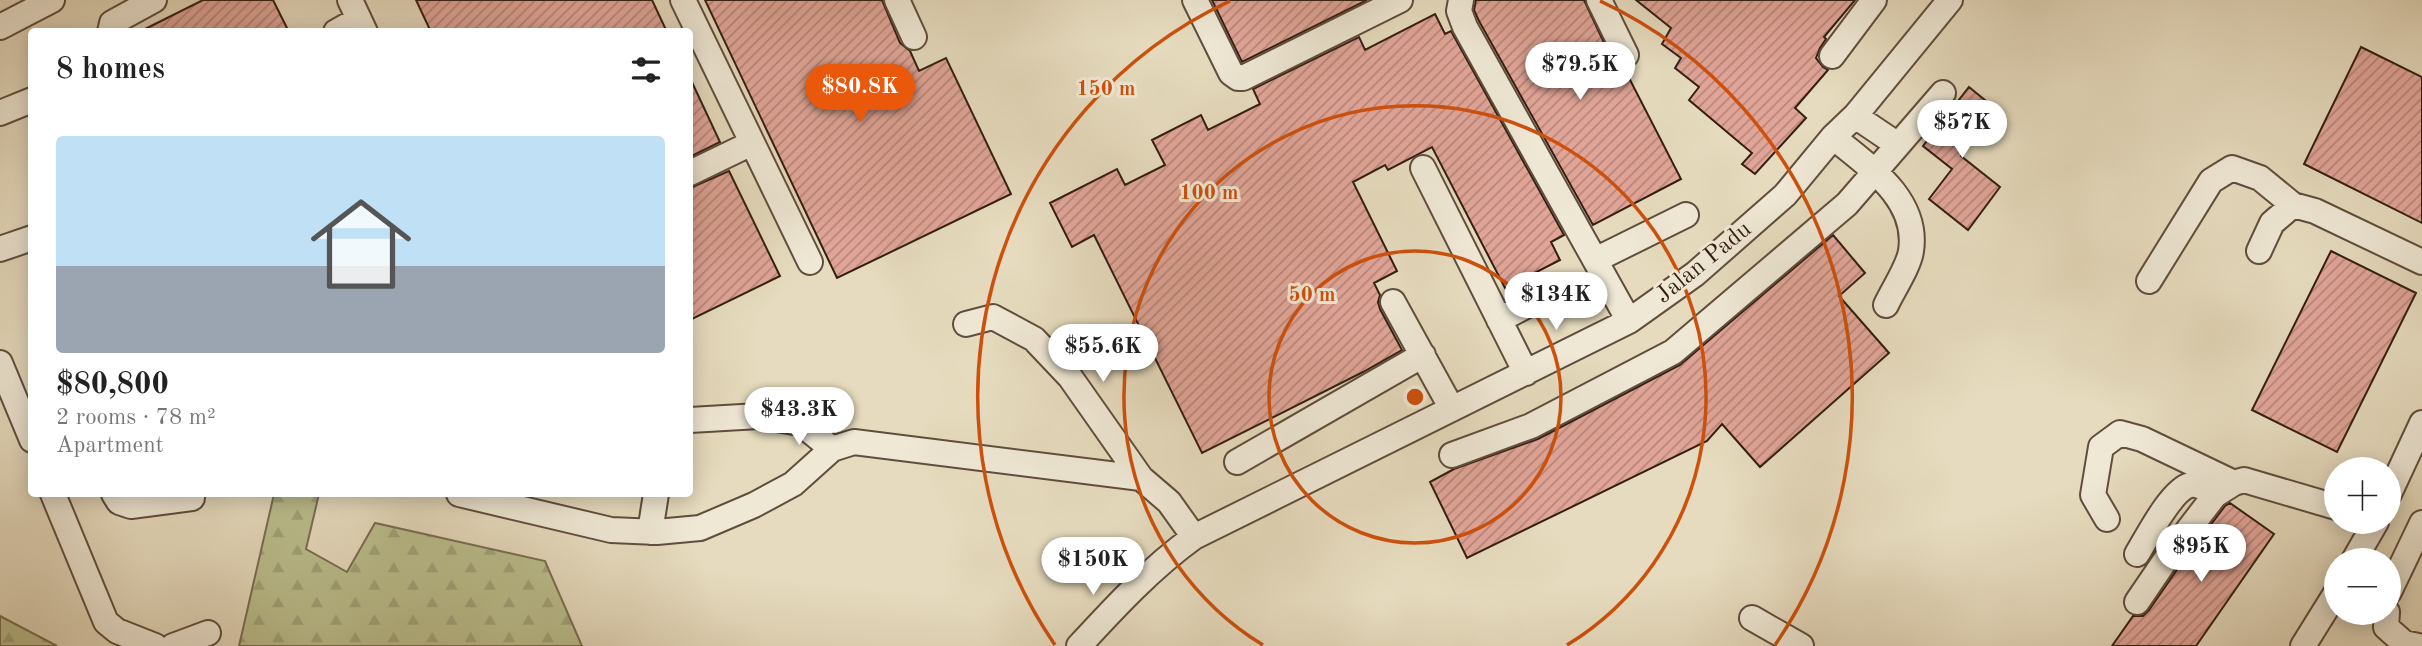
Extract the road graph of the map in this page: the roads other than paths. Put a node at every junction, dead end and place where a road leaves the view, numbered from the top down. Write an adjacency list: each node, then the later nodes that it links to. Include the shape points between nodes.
1 (52, 0): 12 (street)
2 (153, 0): 13 (street, via 112,23)
3 (683, 0): 23 (street)
4 (897, 0): 15 (street)
5 (1195, 0): 6 (street, via 1231,73 1243,78)
6 (1400, 0)
7 (1461, 0): 33 (street, via 1459,11 1465,27)
8 (1598, 0): 16 (street)
9 (1874, 0): 17 (street)
10 (1943, 3): 21 (street, Jalan Padu)
11 (358, 17): 14 (street)
12 (0, 27)
13 (111, 28)
14 (342, 28)
15 (914, 37)
16 (1626, 55)
17 (1832, 56)
18 (1943, 93): 24 (street)
19 (28, 102): 20 (street)
20 (0, 113)
21 (1855, 116): 22 (street, Jalan Padu); 24 (street)
22 (1833, 137): 26 (street); 41 (street, Jalan Padu, via 1785,195 1695,274)
23 (752, 143): 27 (street); 34 (street)
24 (1898, 145): 26 (street)
25 (1423, 167): 40 (street)
26 (1875, 171): 39 (street, via 1897,195 1910,219 1912,252); 51 (street, via 1847,204 1673,352 1531,426)
27 (693, 172)
28 (2292, 205): 32 (street, via 2272,223); 35 (street, via 2315,211); 36 (street, via 2260,178 2232,167 2211,181)
29 (1686, 215): 33 (street)
30 (28, 239): 31 (street)
31 (0, 249)
32 (2259, 251)
33 (1595, 260): 41 (street)
34 (810, 262)
35 (2422, 262)
36 (2149, 281)
37 (1560, 288): 40 (street)
38 (1393, 302): 43 (street)
39 (1886, 305)
40 (1499, 320): 45 (street)
41 (1629, 321): 45 (street, Jalan Padu)
42 (966, 324): 54 (street, via 993,317 1034,339 1070,377)
43 (1423, 355): 46 (street); 52 (street)
44 (0, 363): 49 (street)
45 (1525, 373): 46 (street, Jalan Padu)
46 (1452, 410): 65 (street, Jalan Padu)
47 (693, 420): 50 (street, via 759,416 800,423)
48 (2422, 422): 53 (street)
49 (28, 430)
50 (832, 449): 54 (street, via 854,442 881,443); 64 (street, via 793,484 754,505 700,528)
51 (1452, 455)
52 (1237, 462)
53 (2401, 468)
54 (1141, 478): 65 (street, via 1169,502)
55 (2225, 489): 61 (street, via 2244,480); 62 (street, via 2142,439 2120,433 2101,447 2093,495); 66 (street, via 2189,485 2174,496); 68 (street, via 2169,555)
56 (54, 497): 73 (street, via 106,622)
57 (116, 497): 60 (street, via 131,506)
58 (472, 497): 64 (street, via 611,530)
59 (656, 497): 64 (street)
60 (192, 498)
61 (2324, 503)
62 (2107, 519)
63 (2422, 523): 67 (street)
64 (650, 532)
65 (1194, 537): 75 (street, Jalan Padu, via 1122,599)
66 (2137, 554)
67 (2401, 567)
68 (2137, 602)
69 (2324, 612): 77 (street)
70 (1752, 618): 76 (street)
71 (2386, 625): 78 (street, via 2404,643)
72 (208, 633): 74 (street)
73 (155, 646)
74 (173, 646)
75 (1079, 646)
76 (1801, 646)
77 (2303, 646)
78 (2418, 646)

